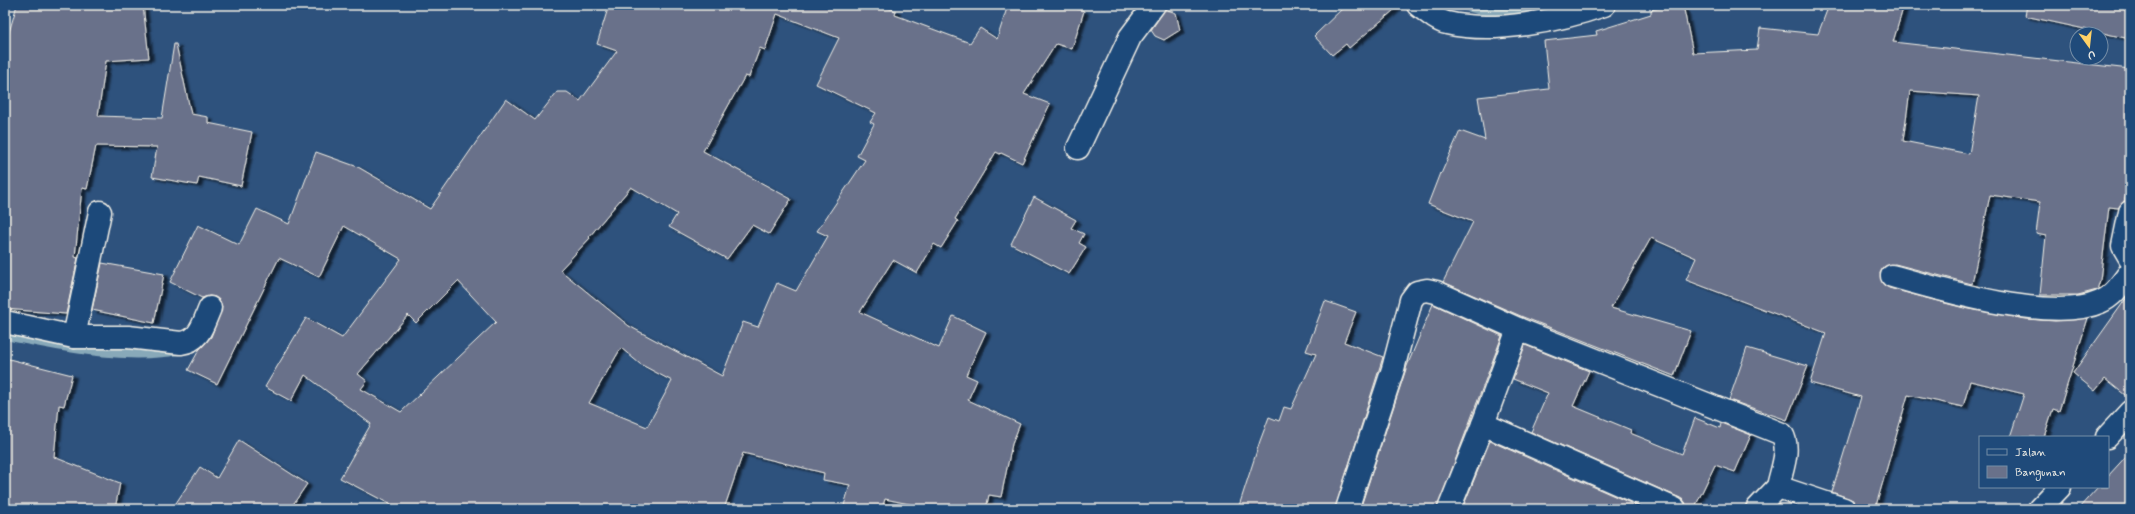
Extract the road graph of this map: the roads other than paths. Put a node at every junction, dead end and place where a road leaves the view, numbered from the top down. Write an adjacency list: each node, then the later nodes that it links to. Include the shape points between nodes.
1 (1154, 5): 4 (street, via 1130,37)
2 (1418, 5): 3 (street, via 1446,23 1483,26 1545,22)
3 (1604, 5)
4 (1078, 148)
5 (100, 212): 13 (street)
6 (2130, 212): 7 (street, via 2123,246)
7 (2130, 258)
8 (2130, 272): 9 (street, via 2110,296 2100,302 2074,307 2045,308 1958,296)
9 (1892, 276)
10 (210, 308): 13 (street, via 196,338 190,342)
11 (5, 322): 13 (street)
12 (1518, 329): 15 (street); 17 (street, via 1782,434 1786,440 1786,448); 19 (street, via 1436,292 1417,292 1411,300 1393,369)
13 (74, 336)
14 (2130, 412): 16 (street)
15 (1483, 424): 20 (street); 21 (street)
16 (2107, 436)
17 (1778, 487): 22 (street); 23 (street)
18 (2059, 488): 24 (street)
19 (1347, 509)
20 (1450, 509)
21 (1675, 509)
22 (1756, 509)
23 (1844, 509)
24 (2039, 509)

